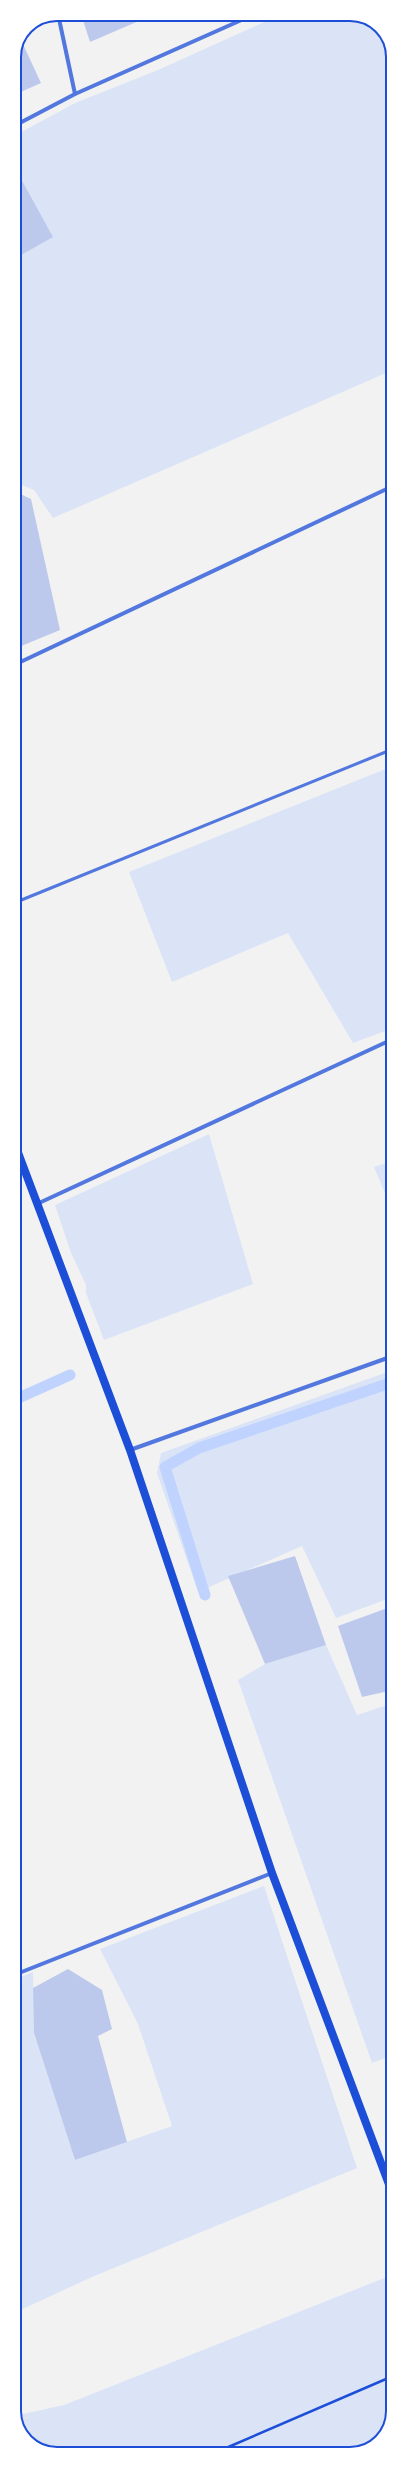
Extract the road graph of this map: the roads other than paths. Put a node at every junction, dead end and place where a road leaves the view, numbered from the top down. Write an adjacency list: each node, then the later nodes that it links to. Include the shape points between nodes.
1 (59, 21): 3 (street)
2 (239, 21): 3 (street)
3 (75, 94): 4 (street)
4 (21, 122)
5 (386, 489): 6 (street)
6 (21, 662)
7 (386, 752): 8 (lane)
8 (21, 900)
9 (386, 1042): 11 (street)
10 (21, 1159): 11 (main road)
11 (39, 1203): 13 (main road)
12 (386, 1359): 13 (street)
13 (130, 1450): 14 (main road)
14 (272, 1873): 15 (street); 16 (main road)
15 (21, 1971)
16 (386, 2176)

